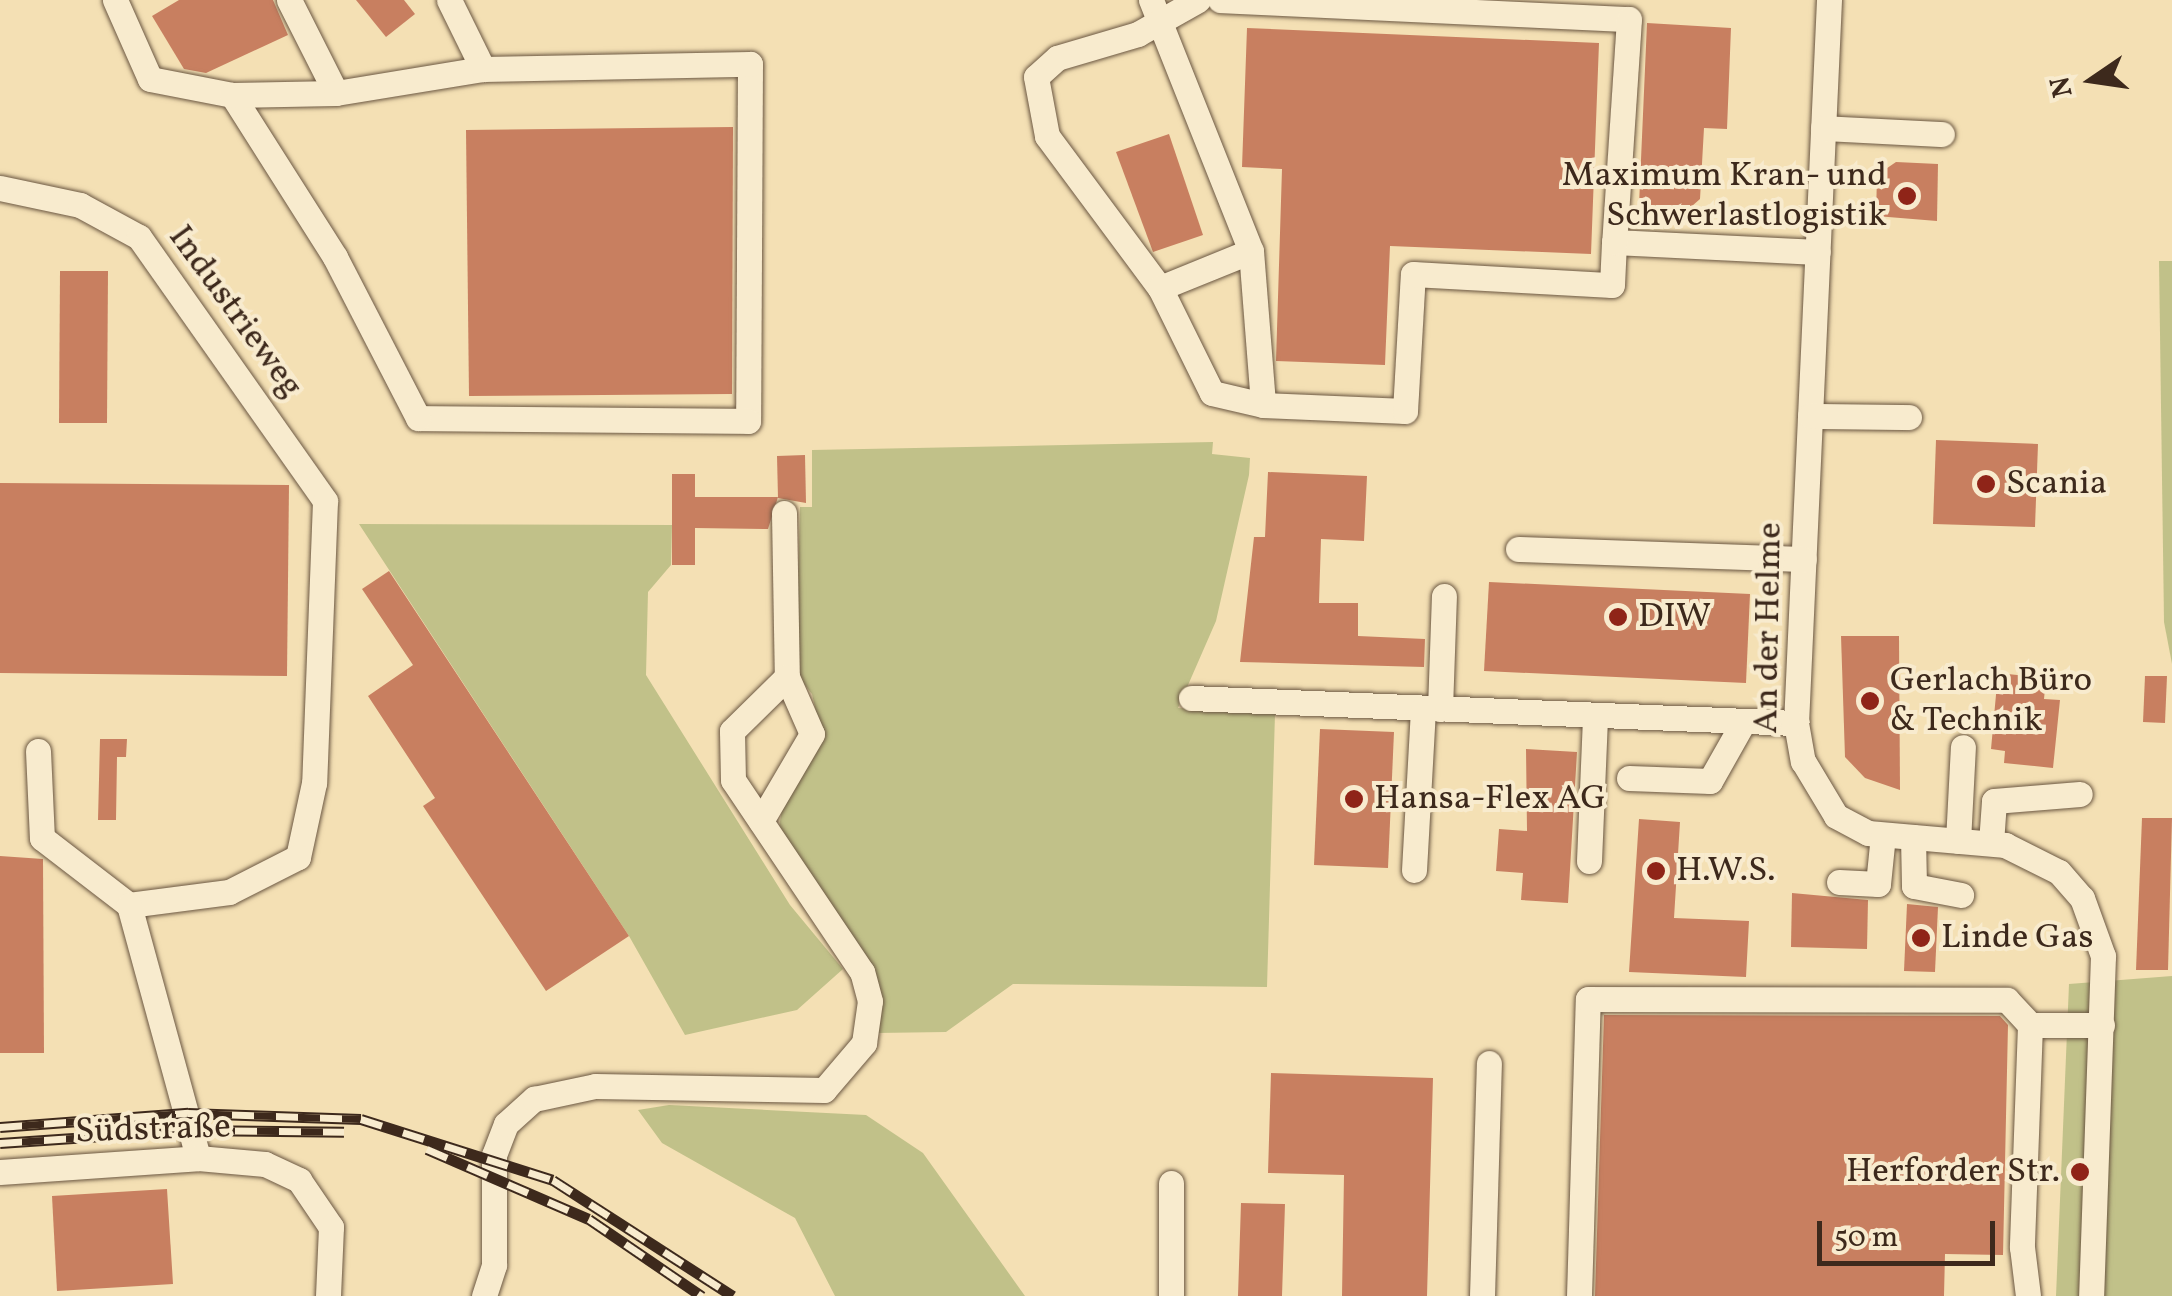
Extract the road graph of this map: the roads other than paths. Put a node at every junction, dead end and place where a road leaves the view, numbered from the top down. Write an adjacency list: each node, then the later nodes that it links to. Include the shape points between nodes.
1 (115, 0): 10 (street, via 150,78)
2 (289, 0): 9 (street)
3 (449, 0): 8 (street)
4 (1198, 0): 7 (street)
5 (1220, 0): 14 (street, via 1629,19)
6 (1829, 0): 11 (street, An der Helme)
7 (1157, 10): 15 (street); 17 (street, via 1057,58 1036,77 1047,136)
8 (483, 69): 9 (street); 10 (street, via 750,64 748,421 418,418 335,257)
9 (336, 93): 10 (street)
10 (232, 95)
11 (1823, 128): 12 (street); 16 (street, An der Helme)
12 (1942, 134)
13 (0, 188): 44 (street, Industrieweg, via 80,205 139,237 326,501 314,783 298,857 230,892)
14 (1614, 242): 16 (street); 18 (street, via 1612,285 1413,274 1405,411)
15 (1250, 252): 17 (street); 18 (street)
16 (1818, 252): 19 (street, An der Helme)
17 (1160, 288): 18 (street, via 1212,393)
18 (1263, 404)
19 (1810, 416): 20 (street); 23 (street, An der Helme)
20 (1910, 417)
21 (784, 514): 25 (street)
22 (1518, 549): 23 (street)
23 (1804, 559): 30 (street, An der Helme)
24 (1444, 596): 27 (street)
25 (787, 678): 35 (street, via 812,734); 35 (street, via 732,731 733,780)
26 (1191, 698): 27 (street)
27 (1432, 709): 28 (street); 41 (street)
28 (1595, 716): 29 (street); 40 (street)
29 (1744, 721): 30 (street); 33 (street, via 1710,781)
30 (1796, 724): 36 (street, An der Helme, via 1803,761 1836,816)
31 (1964, 748): 38 (street)
32 (38, 752): 44 (street, via 42,838)
33 (1629, 778)
34 (2080, 794): 39 (street, via 1994,800)
35 (760, 821): 52 (street, via 862,972 870,1001 864,1043 824,1090 596,1086 534,1099 506,1124 494,1155 494,1265)
36 (1884, 835): 37 (street, An der Helme); 42 (street, via 1878,884)
37 (1913, 837): 38 (street, An der Helme); 43 (street, via 1914,886)
38 (1958, 841): 39 (street, An der Helme)
39 (1991, 844): 45 (street, An der Helme, via 2034,856 2082,898 2104,956)
40 (1589, 862)
41 (1414, 870)
42 (1840, 882)
43 (1960, 895)
44 (129, 906): 48 (street)
45 (2102, 1024): 46 (street); 57 (street, An der Helme)
46 (2030, 1025): 55 (street, via 2008,1000 1588,999); 56 (street, via 2022,1247)
47 (1489, 1063): 54 (street)
48 (198, 1158): 49 (street, Südstraße); 51 (street, Südstraße, via 265,1164 299,1180 331,1227)
49 (0, 1172)
50 (1171, 1183): 53 (street)
51 (328, 1296)
52 (484, 1296)
53 (1171, 1296)
54 (1482, 1296)
55 (1579, 1296)
56 (2028, 1296)
57 (2092, 1296)

